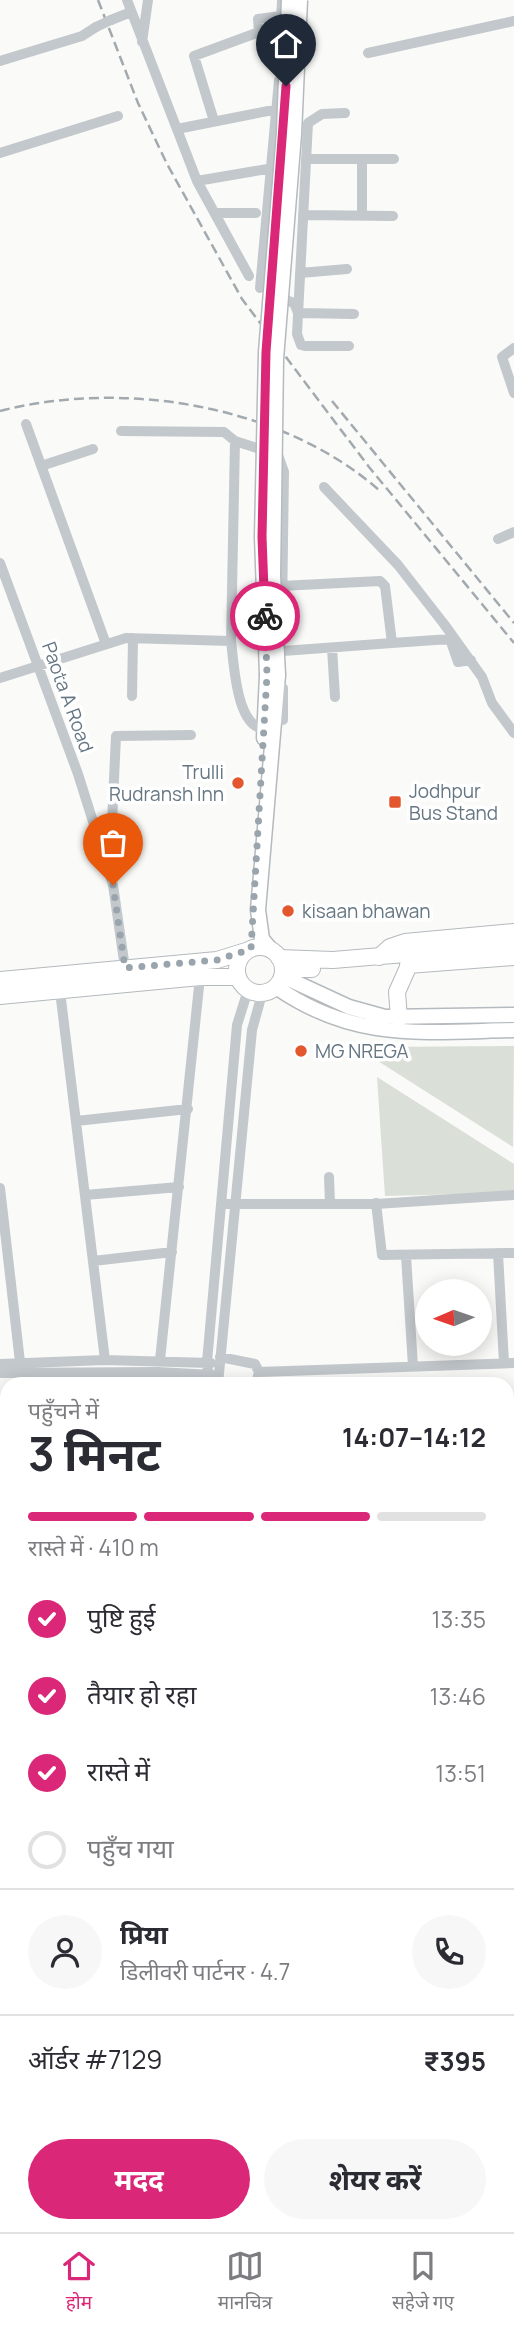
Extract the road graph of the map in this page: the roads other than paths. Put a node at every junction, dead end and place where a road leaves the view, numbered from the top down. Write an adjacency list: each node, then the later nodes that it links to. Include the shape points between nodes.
1 (127, 0): 6 (street)
2 (148, 0): 9 (street)
3 (282, 0): 7 (street)
4 (289, 0): 58 (main road, bridge, via 284,133 266,352 262,537)
5 (300, 0): 32 (main road, bridge)
6 (131, 12): 9 (street); 11 (street, bridge, via 82,36)
7 (281, 16): 12 (street); 15 (street, via 257,19 259,33 194,57)
8 (514, 21): 10 (street)
9 (142, 42): 16 (street)
10 (368, 52)
11 (0, 61)
12 (278, 109): 15 (street); 21 (street)
13 (345, 113): 18 (street, via 312,118)
14 (118, 116): 17 (street)
15 (214, 121): 16 (street)
16 (177, 129): 22 (street)
17 (0, 153)
18 (306, 159): 19 (street); 25 (street)
19 (362, 159): 20 (street); 26 (street)
20 (394, 159)
21 (273, 168): 22 (street); 31 (street)
22 (197, 181): 23 (street)
23 (216, 213): 24 (street); 30 (street)
24 (256, 213)
25 (303, 215): 26 (street); 29 (street)
26 (362, 216): 27 (street)
27 (393, 216)
28 (347, 269): 29 (street)
29 (300, 273): 33 (street)
30 (249, 276)
31 (260, 288)
32 (280, 298): 33 (street, via 294,303); 58 (main road, bridge, via 273,468)
33 (298, 313): 34 (street); 35 (street, via 301,345)
34 (354, 314)
35 (349, 346)
36 (514, 348): 37 (street, via 502,357)
37 (514, 393)
38 (26, 424): 42 (street)
39 (121, 431): 40 (street, via 217,431)
40 (235, 441): 49 (street, via 278,455 282,463); 51 (street)
41 (93, 449): 42 (street)
42 (41, 466): 52 (street)
43 (324, 487): 47 (street)
44 (514, 532): 45 (street)
45 (498, 539)
46 (0, 563): 57 (street, Paota A Road)
47 (398, 565): 48 (street); 56 (street)
48 (383, 582): 49 (street); 53 (street)
49 (281, 586): 55 (street)
50 (133, 638): 51 (street); 52 (street); 60 (street)
51 (231, 641): 62 (street, via 246,717 251,723)
52 (106, 643): 57 (street)
53 (392, 643): 54 (street); 56 (street, via 450,639 458,662)
54 (332, 648): 55 (street); 61 (street)
55 (283, 651): 62 (street)
56 (471, 660): 63 (street, via 492,703)
57 (38, 667): 59 (street); 65 (street, Paota A Road)
58 (273, 675): 62 (main road)
59 (0, 678)
60 (132, 696)
61 (335, 697)
62 (274, 725): 68 (main road); 74 (main road, via 258,910)
63 (514, 733)
64 (191, 735): 65 (street, via 116,736)
65 (109, 872): 73 (street, Paota A Road)
66 (514, 932): 69 (highway, via 397,944)
67 (514, 945): 71 (highway)
68 (249, 950): 73 (highway, via 217,960); 74 (highway); 76 (highway, via 238,963)
69 (379, 957): 71 (highway); 74 (highway)
70 (514, 957): 71 (highway)
71 (435, 958): 72 (highway)
72 (409, 965): 74 (highway); 81 (highway, via 397,992)
73 (125, 968): 77 (highway)
74 (272, 975): 76 (highway); 81 (main road, via 349,1007); 82 (main road, via 321,1013 354,1026 397,1031); 91 (street, via 237,1025); 92 (street, via 252,1030)
75 (200, 977): 76 (highway); 78 (highway); 83 (street)
76 (237, 977)
77 (0, 980)
78 (60, 992): 79 (highway); 84 (street)
79 (0, 996)
80 (514, 1015): 81 (main road)
81 (398, 1018)
82 (514, 1030)
83 (188, 1109): 84 (street); 86 (street)
84 (76, 1121): 88 (street)
85 (329, 1177): 93 (street)
86 (179, 1187): 88 (street); 94 (street)
87 (0, 1191): 98 (street)
88 (85, 1195): 99 (street)
89 (514, 1195): 90 (street)
90 (376, 1203): 93 (street); 97 (street, via 380,1252)
91 (221, 1204): 92 (street); 104 (street)
92 (234, 1204): 93 (street); 108 (street)
93 (330, 1204)
94 (172, 1252): 99 (street); 102 (street)
95 (514, 1252): 96 (street)
96 (498, 1253): 97 (street); 105 (street)
97 (406, 1256): 107 (street)
98 (4, 1257): 100 (street)
99 (93, 1261): 101 (street)
100 (6, 1290): 103 (street)
101 (105, 1360): 102 (street); 103 (street)
102 (160, 1360): 104 (street)
103 (20, 1362): 106 (street)
104 (206, 1362): 108 (street); 112 (street)
105 (509, 1363): 107 (street)
106 (0, 1364)
107 (413, 1366): 109 (street)
108 (219, 1370): 109 (street, via 246,1360)
109 (260, 1372): 113 (street)
110 (0, 1373): 111 (street, via 158,1372)
111 (193, 1377)
112 (207, 1377)
113 (258, 1377)

